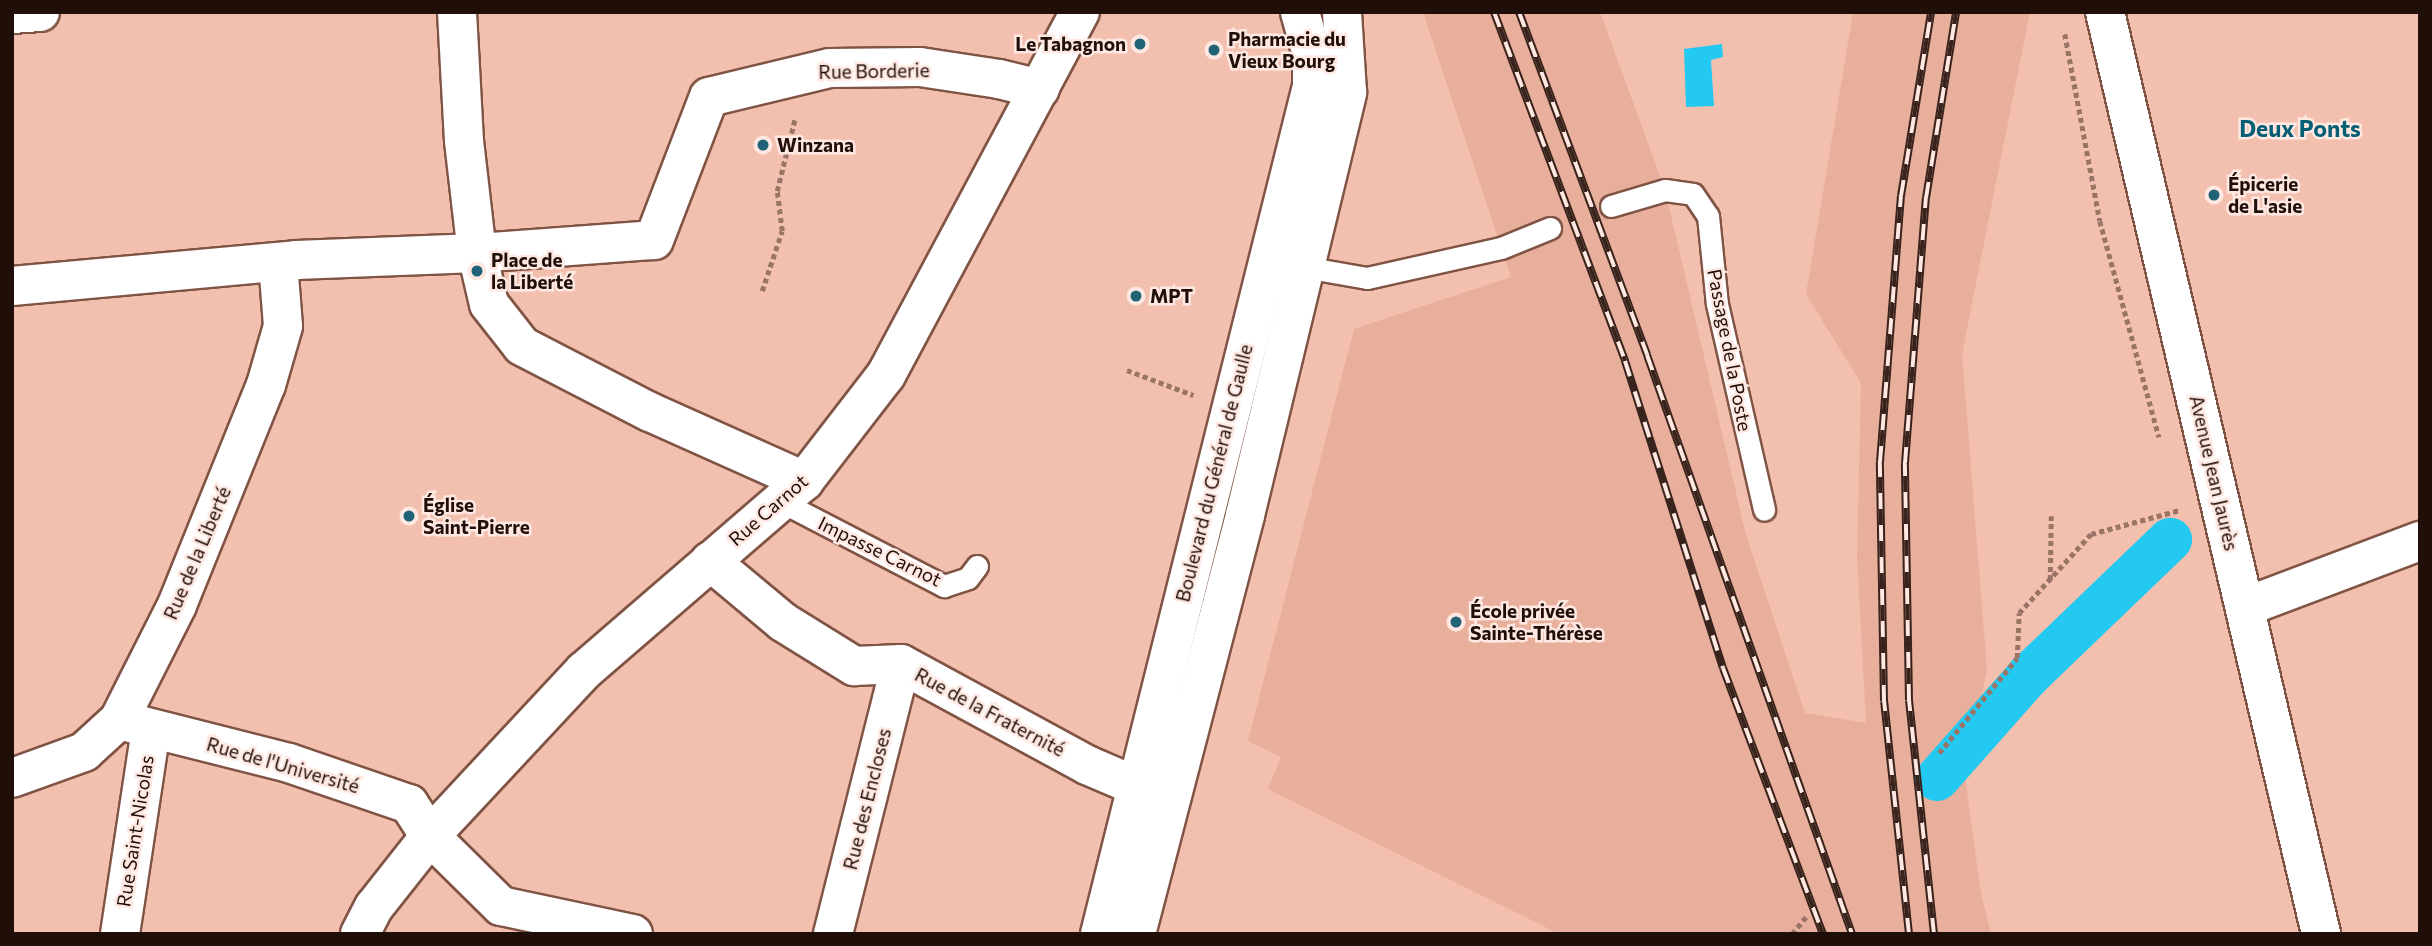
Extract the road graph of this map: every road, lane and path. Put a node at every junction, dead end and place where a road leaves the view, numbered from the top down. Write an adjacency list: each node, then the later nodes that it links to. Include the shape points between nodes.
1 (40, 12): 7 (street)
2 (457, 12): 13 (street, via 464,141)
3 (1080, 12): 10 (street, Rue Carnot)
4 (1300, 12): 19 (street, Boulevard du Général de Gaulle, via 1312,55 1312,86)
5 (2105, 12): 23 (street, Avenue Jean Jaurès)
6 (1344, 13): 15 (street, Boulevard du Général de Gaulle, via 1346,92)
7 (12, 14)
8 (2065, 33): 20 (path, via 2100,221)
9 (806, 73): 10 (street, Rue Borderie, via 830,68 920,67); 13 (street, Rue Borderie, via 709,97 654,240); 17 (path, via 777,191 782,231)
10 (1040, 89): 21 (street, Rue Carnot, via 886,375)
11 (1611, 206): 24 (lane, Passage de la Poste, via 1665,190 1693,194 1708,216 1717,304)
12 (1550, 228): 15 (lane, via 1501,248 1367,278)
13 (478, 253): 14 (street); 21 (street, via 489,304 522,346)
14 (278, 262): 16 (street); 34 (street, Rue de la Liberté, via 283,326 266,385 177,605)
15 (1304, 267): 37 (street, Boulevard du Général de Gaulle, via 1245,515)
16 (16, 285)
17 (762, 291)
18 (1127, 370): 19 (path)
19 (1230, 410): 37 (street, Boulevard du Général de Gaulle)
20 (2161, 444)
21 (792, 491): 29 (street, Rue Carnot); 30 (lane, Impasse Carnot, via 944,586 968,578)
22 (2176, 497): 25 (path)
23 (2221, 501): 25 (path); 32 (street, Avenue Jean Jaurès)
24 (1764, 510)
25 (2179, 510): 27 (path); 31 (path, via 2091,534)
26 (2051, 516): 31 (path)
27 (2183, 523)
28 (2420, 541): 32 (street)
29 (710, 561): 33 (street, Rue de la Fraternité, via 783,622 854,666); 38 (street, Rue Carnot, via 584,671)
30 (976, 566)
31 (2050, 580): 35 (path, via 2019,613 2017,658)
32 (2245, 607): 47 (street, Avenue Jean Jaurès)
33 (901, 664): 37 (street, Rue de la Fraternité, via 1087,765); 43 (street, Rue des Encloses)
34 (135, 724): 36 (street, Rue de la Liberté, via 84,752); 38 (street, Rue de l'Université, via 289,763 409,803); 40 (street, Rue Saint-Nicolas)
35 (1939, 753)
36 (12, 778)
37 (1154, 791): 44 (street, Boulevard du Général de Gaulle); 45 (street, Boulevard du Général de Gaulle)
38 (430, 836): 41 (street, Rue Carnot, via 374,906); 42 (street, Rue de l'Université, via 501,906)
39 (1806, 917): 46 (path)
40 (120, 934)
41 (360, 934)
42 (633, 934)
43 (833, 934)
44 (1100, 934)
45 (1136, 934)
46 (1792, 934)
47 (2321, 934)

